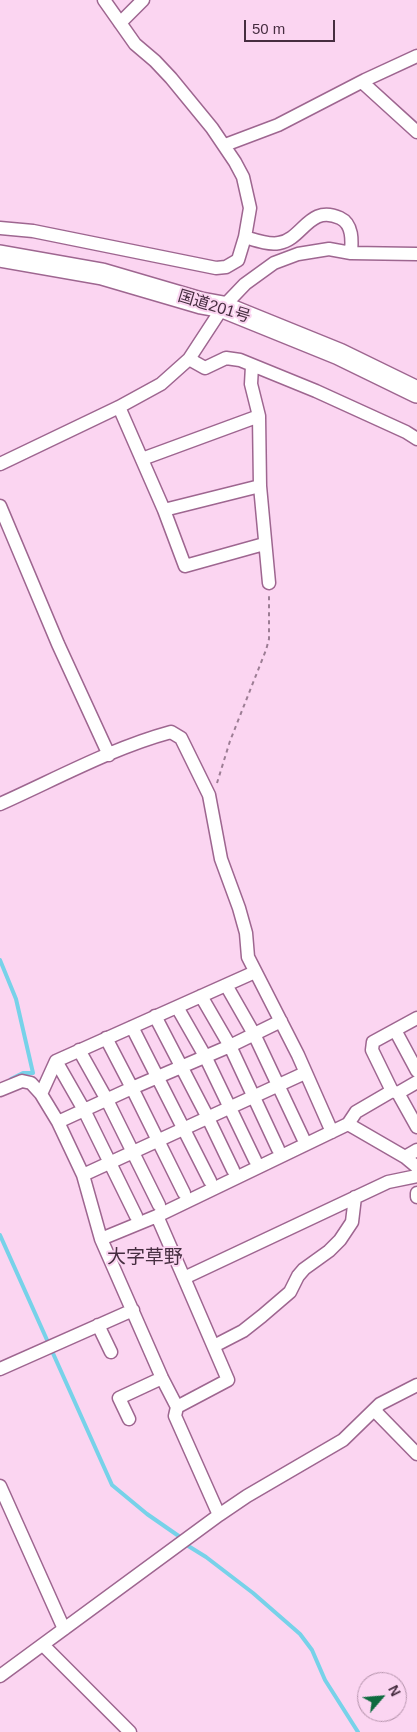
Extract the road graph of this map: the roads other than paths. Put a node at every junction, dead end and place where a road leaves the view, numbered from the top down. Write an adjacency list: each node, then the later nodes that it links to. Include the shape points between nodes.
1 (104, 0): 3 (street)
2 (143, 0): 3 (street)
3 (120, 22): 7 (street, via 135,44 171,78)
4 (417, 56): 5 (street)
5 (362, 82): 6 (street); 7 (street, via 278,125)
6 (417, 132)
7 (225, 145): 9 (street, via 243,177 247,193 250,208)
8 (0, 228): 9 (street, via 33,231 216,268 238,260)
9 (245, 237): 10 (street, via 271,244 281,243 292,238 304,224 317,216 330,214 343,219 349,228)
10 (351, 253): 11 (street); 13 (street, via 329,249 298,254 274,263 245,284)
11 (417, 254)
12 (0, 256): 13 (highway, 国道201号, via 102,274)
13 (223, 307): 14 (street); 16 (highway, 国道201号, via 339,354)
14 (189, 359): 15 (street, via 205,368 226,358); 17 (street, via 161,384)
15 (252, 366): 18 (street, via 251,384); 19 (street, via 316,391)
16 (417, 392)
17 (119, 407): 20 (street); 21 (street)
18 (259, 416): 20 (street); 22 (street)
19 (417, 439)
20 (142, 459): 24 (street)
21 (0, 464)
22 (260, 486): 24 (street); 25 (street)
23 (0, 506): 27 (street)
24 (164, 510): 25 (street, via 185,566)
25 (264, 544): 26 (street)
26 (269, 583)
27 (109, 755): 28 (street); 29 (street, via 171,732 181,738 209,795 221,859 240,908 248,957)
28 (0, 804)
29 (254, 972): 30 (street); 35 (street)
30 (226, 985): 31 (street); 38 (street)
31 (201, 996): 32 (street); 40 (street)
32 (177, 1007): 33 (street); 42 (street)
33 (155, 1016): 36 (street); 44 (street)
34 (417, 1018): 37 (street)
35 (281, 1021): 38 (street); 46 (street)
36 (132, 1027): 39 (street); 47 (street)
37 (395, 1030): 45 (street); 52 (street, via 373,1042 372,1050)
38 (254, 1034): 40 (street); 49 (street)
39 (106, 1038): 41 (street); 50 (street)
40 (230, 1046): 42 (street); 54 (street)
41 (79, 1050): 43 (street); 55 (street)
42 (205, 1056): 44 (street); 56 (street)
43 (56, 1061): 53 (street); 57 (street)
44 (181, 1067): 47 (street); 58 (street)
45 (417, 1071)
46 (305, 1074): 49 (street); 63 (street)
47 (158, 1077): 50 (street); 62 (street)
48 (417, 1082): 52 (street)
49 (279, 1086): 54 (street); 64 (street)
50 (132, 1088): 55 (street); 65 (street)
51 (0, 1090): 53 (street, via 22,1081 31,1083)
52 (395, 1092): 60 (street, via 356,1112); 61 (street)
53 (41, 1094): 59 (street)
54 (253, 1097): 56 (street); 66 (street)
55 (107, 1100): 57 (street); 68 (street)
56 (230, 1107): 58 (street); 70 (street)
57 (84, 1110): 59 (street); 71 (street)
58 (208, 1118): 62 (street); 73 (street)
59 (58, 1122): 74 (street)
60 (348, 1124): 63 (street); 69 (street)
61 (417, 1127)
62 (184, 1128): 65 (street); 76 (street)
63 (327, 1131): 64 (street); 81 (street)
64 (303, 1138): 66 (street)
65 (159, 1140): 68 (street); 77 (street)
66 (278, 1150): 70 (street)
67 (417, 1150): 69 (street)
68 (133, 1152): 71 (street); 81 (street)
69 (405, 1157): 72 (street)
70 (255, 1160): 73 (street)
71 (111, 1162): 74 (street); 82 (street)
72 (417, 1167)
73 (233, 1170): 76 (street)
74 (83, 1175): 84 (street)
75 (417, 1176): 79 (street, via 388,1182)
76 (210, 1181): 77 (street)
77 (184, 1193): 81 (street)
78 (417, 1193): 80 (street)
79 (355, 1197): 85 (street); 88 (street, via 352,1222 340,1240 304,1269 290,1292 269,1310 243,1331)
80 (417, 1197)
81 (158, 1210): 82 (street); 84 (street); 85 (street)
82 (136, 1216): 83 (street)
83 (117, 1225)
84 (101, 1239): 86 (street)
85 (184, 1278): 88 (street)
86 (133, 1310): 87 (street); 91 (street)
87 (98, 1325): 89 (street); 90 (street)
88 (214, 1346): 93 (street, via 228,1380)
89 (111, 1352)
90 (0, 1369)
91 (162, 1378): 93 (street); 95 (street, via 119,1398)
92 (417, 1385): 94 (street)
93 (177, 1407): 98 (street, via 174,1416)
94 (374, 1410): 96 (street); 98 (street, via 343,1440)
95 (129, 1419)
96 (417, 1454)
97 (0, 1486): 99 (street)
98 (219, 1514): 99 (street)
99 (64, 1629): 100 (street)
100 (43, 1645): 101 (street); 102 (street)
101 (0, 1676)
102 (130, 1732)

